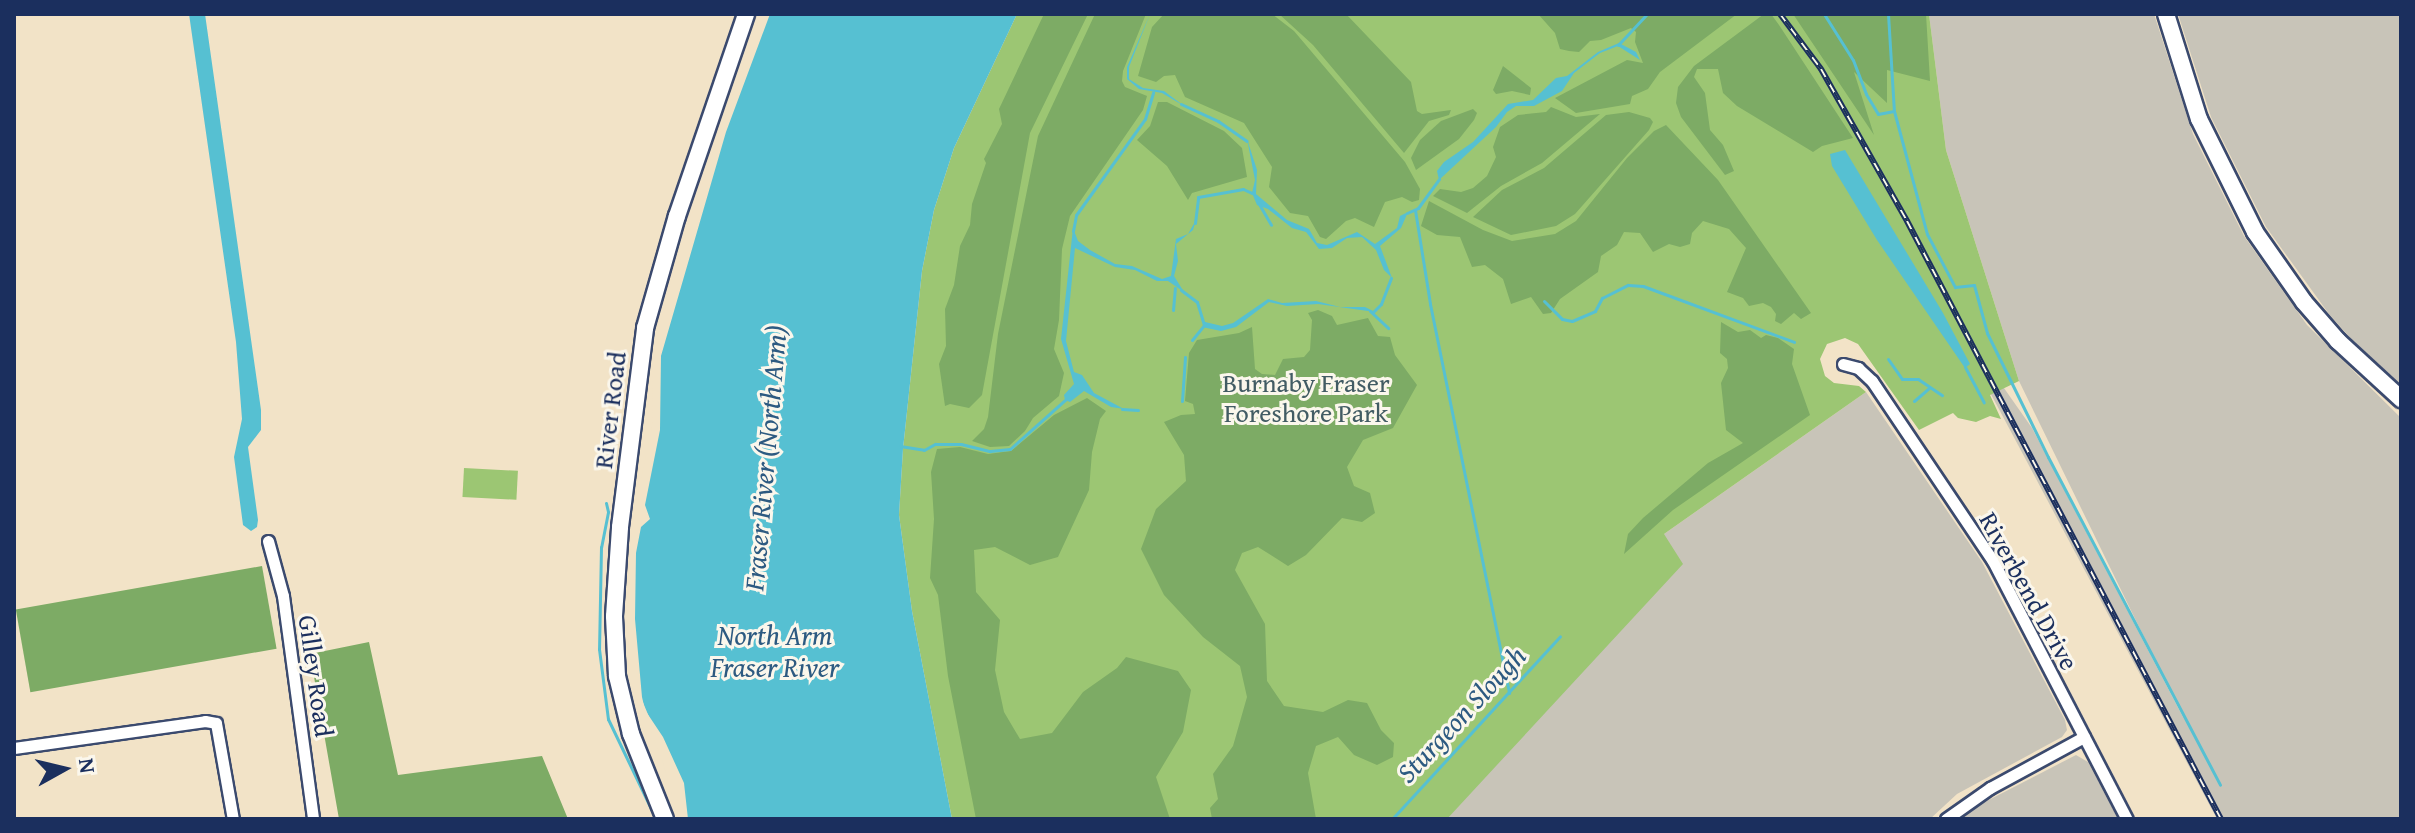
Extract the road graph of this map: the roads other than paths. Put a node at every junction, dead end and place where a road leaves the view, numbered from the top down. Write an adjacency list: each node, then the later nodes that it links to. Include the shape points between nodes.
1 (746, 14): 10 (street, River Road, via 645,328 620,527 614,616 617,676 631,734)
2 (2166, 14): 4 (street, via 2199,119 2255,232 2338,341)
3 (1843, 364): 6 (street, Riverbend Drive, via 1858,368 1872,381 1993,561)
4 (2401, 399)
5 (268, 541): 9 (street, Gilley Road, via 283,596)
6 (2084, 737): 11 (street, via 1990,788); 12 (street, Riverbend Drive)
7 (14, 748): 8 (street, via 216,723)
8 (233, 819)
9 (313, 819)
10 (665, 819)
11 (1946, 819)
12 (2127, 819)

